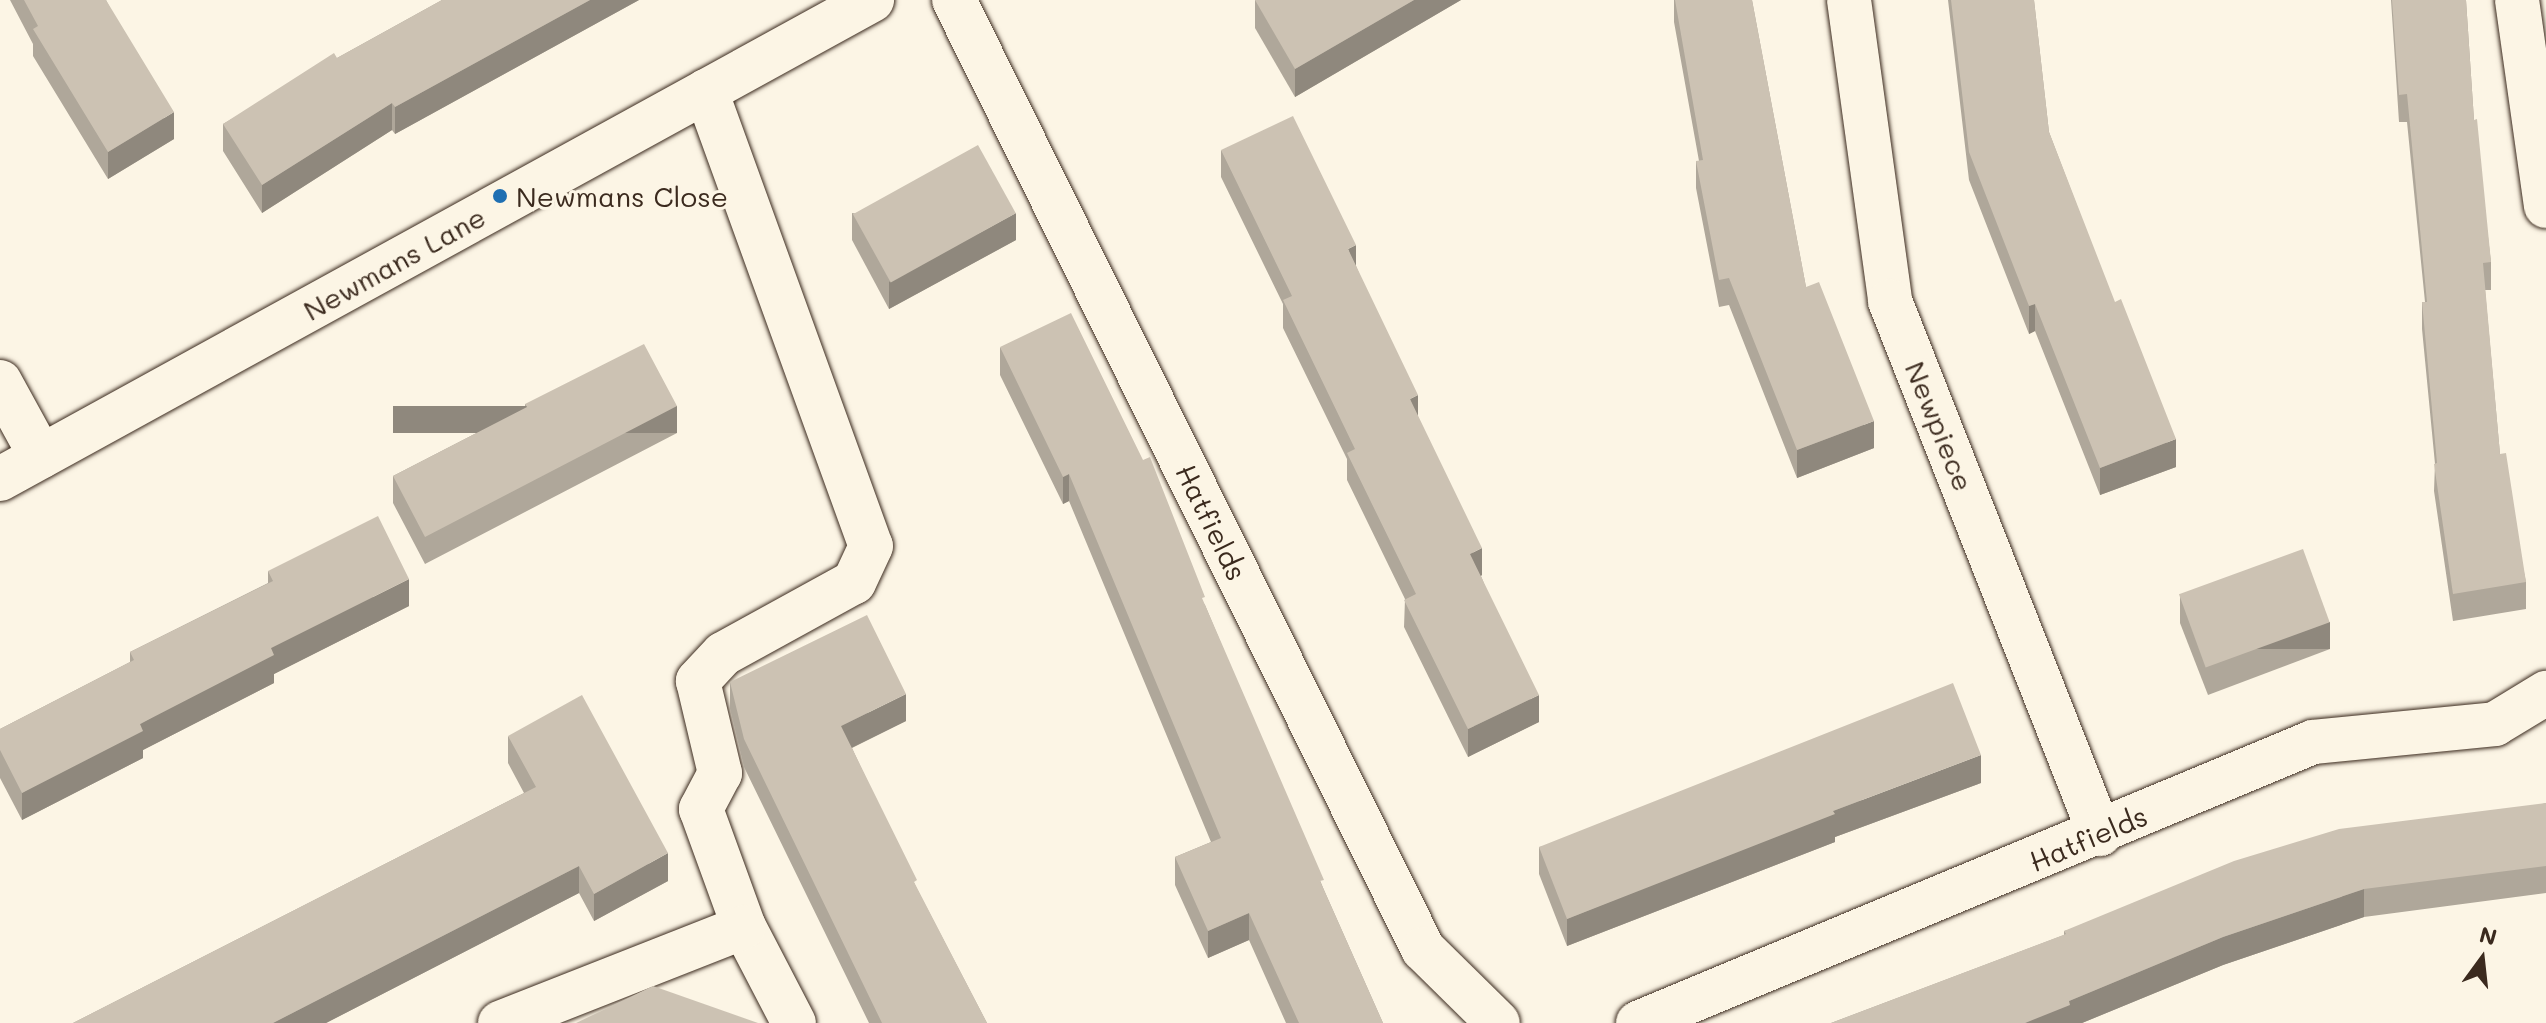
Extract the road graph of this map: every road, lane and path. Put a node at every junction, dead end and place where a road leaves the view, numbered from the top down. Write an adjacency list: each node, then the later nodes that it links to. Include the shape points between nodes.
1 (872, 0): 5 (street, Newmans Lane)
2 (954, 0): 15 (street, Hatfields, via 1423,949)
3 (1849, 0): 11 (street, Newpiece, via 1890,301)
4 (2517, 0): 6 (street)
5 (706, 91): 8 (street, Newmans Lane); 12 (street, via 871,546 854,582 723,654 698,681 720,773 701,809)
6 (2546, 206)
7 (0, 382): 8 (street)
8 (41, 457): 9 (street, Newmans Lane)
9 (0, 479)
10 (2546, 693): 11 (street, Hatfields, via 2495,724 2313,742)
11 (2100, 834): 16 (street, Hatfields)
12 (744, 927): 13 (street); 14 (street)
13 (500, 1023)
14 (794, 1023)
15 (1498, 1023)
16 (1638, 1023)

